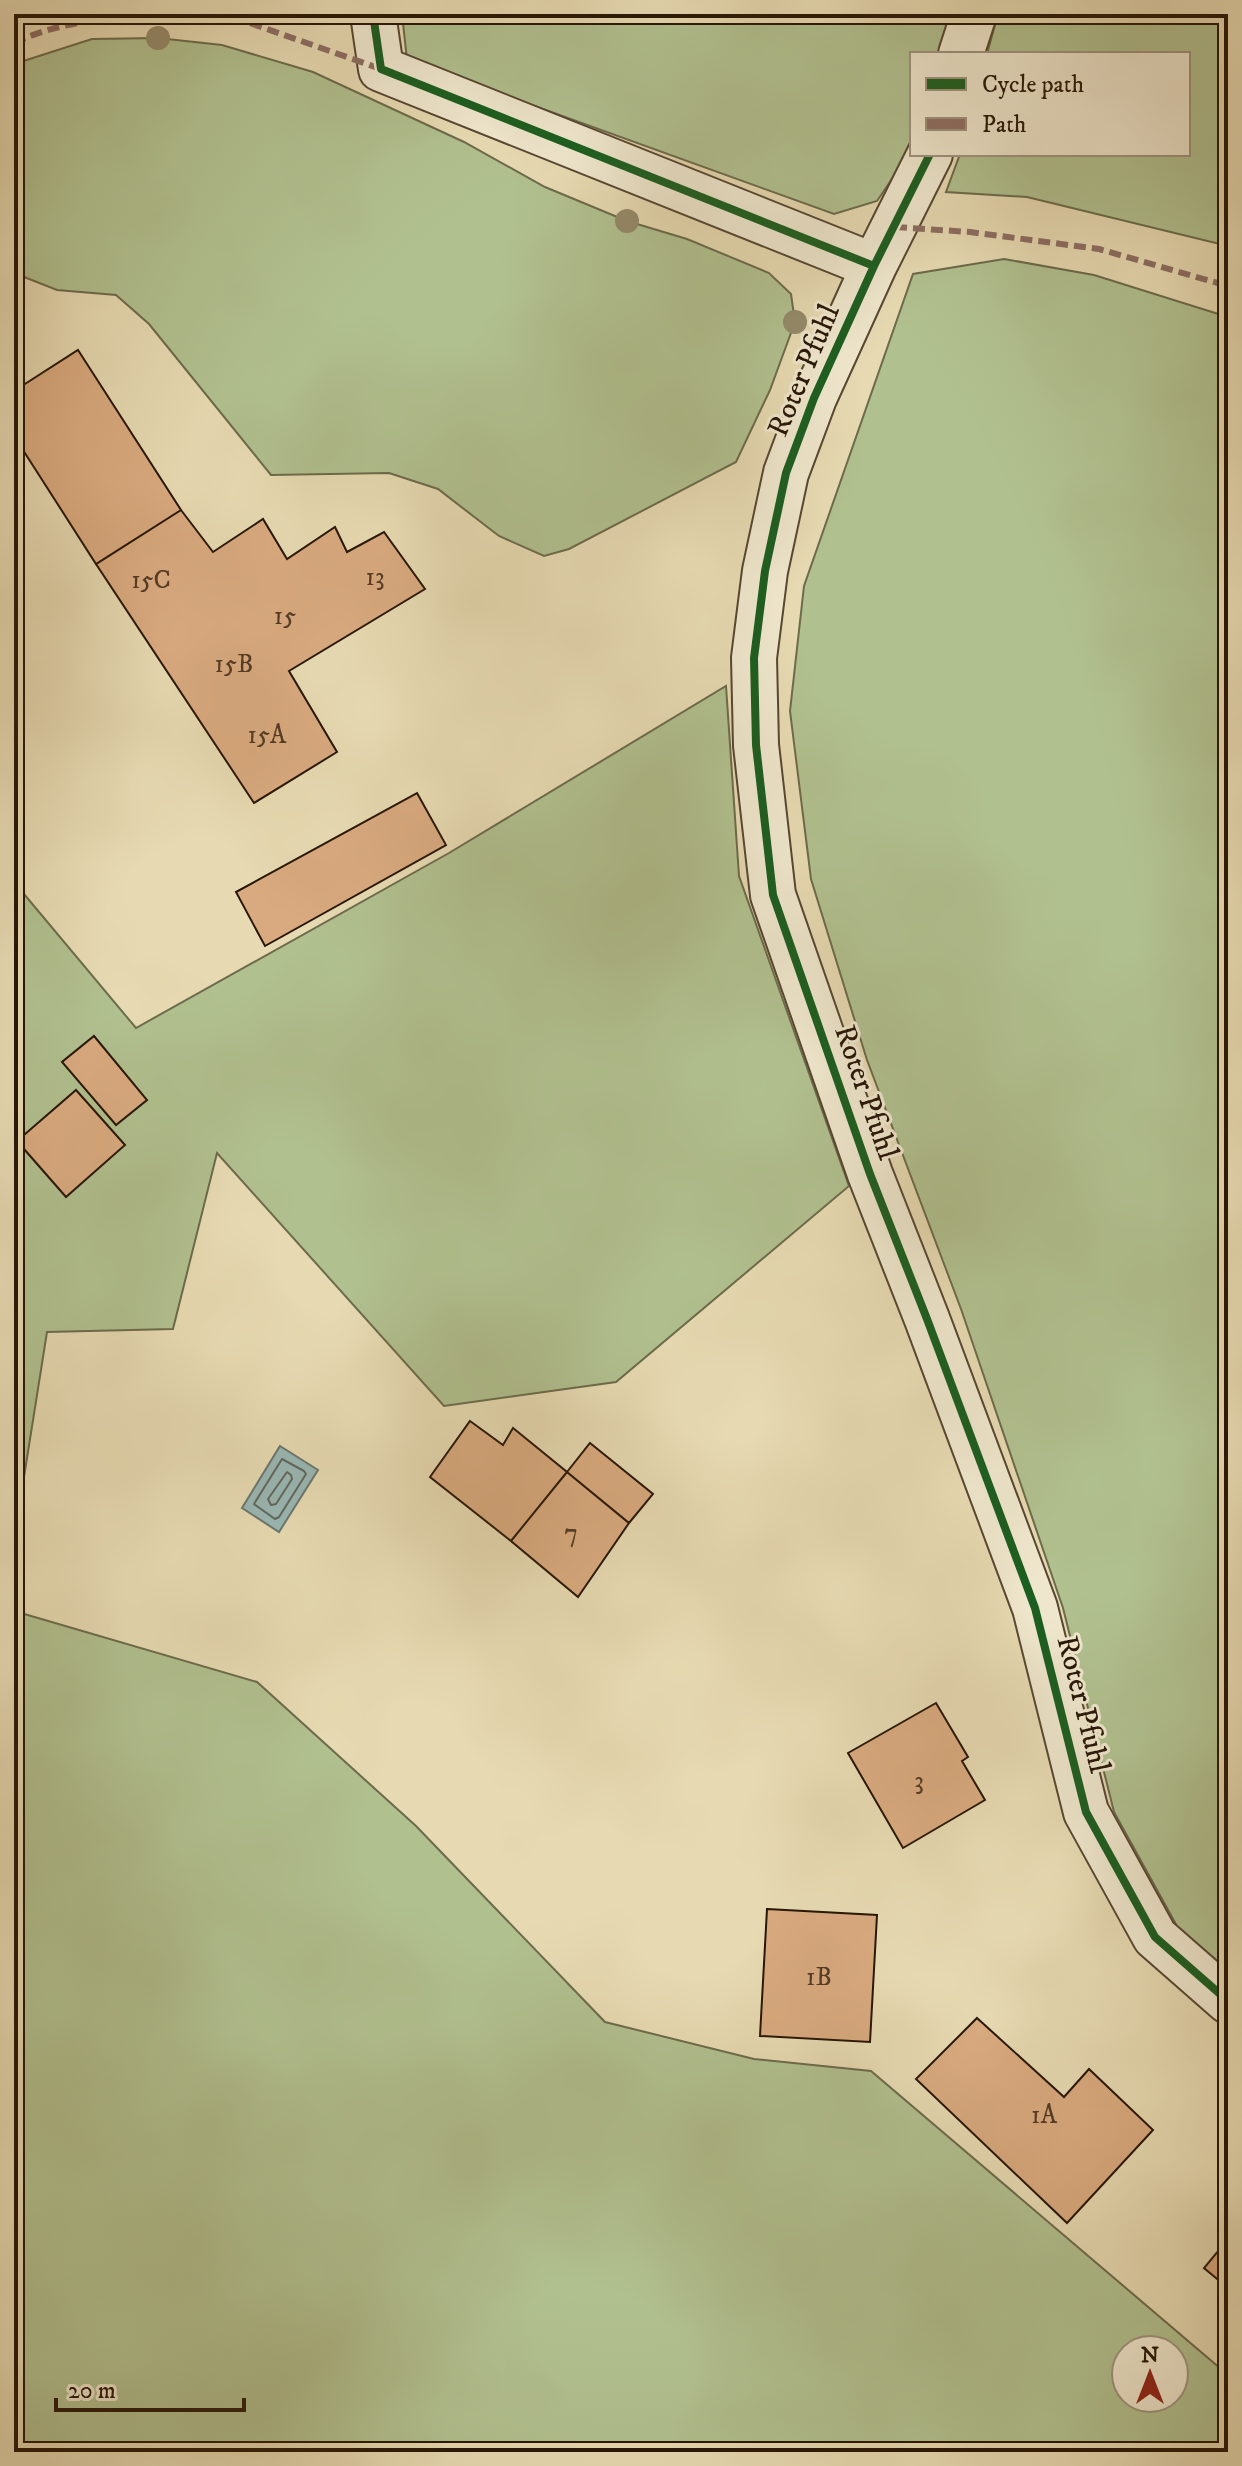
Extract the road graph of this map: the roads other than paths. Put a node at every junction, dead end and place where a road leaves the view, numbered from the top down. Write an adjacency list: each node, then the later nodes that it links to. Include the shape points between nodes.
1 (373, 14): 5 (street, via 381,69)
2 (974, 14): 3 (street)
3 (962, 52)
4 (929, 156): 5 (street, Roter Pfuhl)
5 (874, 266): 6 (street, Roter Pfuhl, via 786,473 765,571 754,658 756,745 773,895 870,1174 1035,1608 1086,1812 1155,1937)
6 (1228, 2001)

